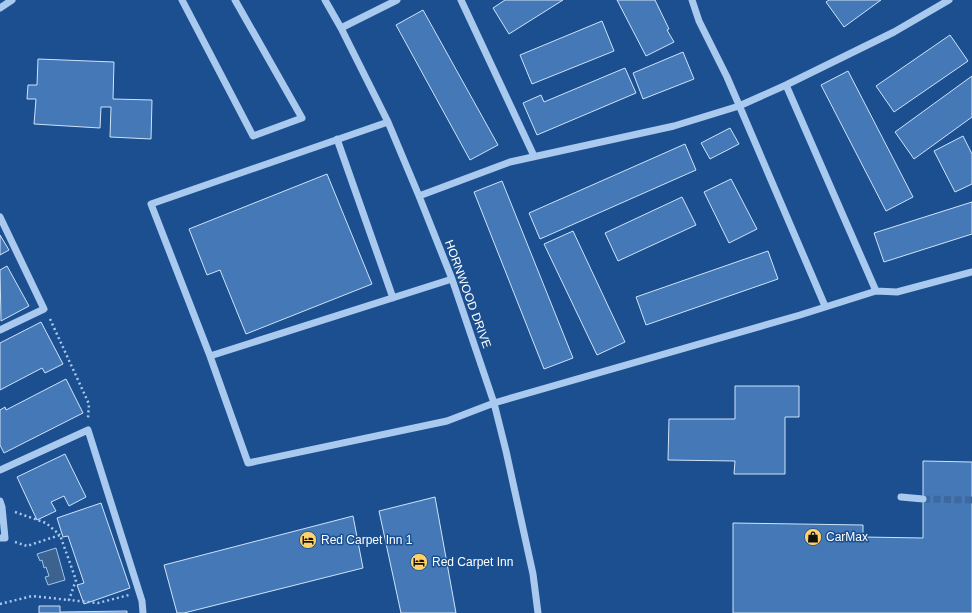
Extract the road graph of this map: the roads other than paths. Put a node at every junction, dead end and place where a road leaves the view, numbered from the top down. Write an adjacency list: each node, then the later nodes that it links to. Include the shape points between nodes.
1 (12, 0): 9 (street)
2 (182, 0): 3 (street, via 253,136 302,118)
3 (235, 0)
4 (325, 0): 10 (street, HORNWOOD DRIVE)
5 (397, 0): 10 (street)
6 (461, 0): 15 (street)
7 (692, 0): 12 (street, via 699,21)
8 (949, 0): 11 (street, via 894,32)
9 (0, 8)
10 (341, 28): 13 (street, HORNWOOD DRIVE)
11 (786, 86): 12 (street); 20 (street)
12 (739, 106): 15 (street, via 674,126); 22 (street)
13 (388, 122): 14 (street); 16 (street, HORNWOOD DRIVE)
14 (337, 139): 21 (street); 24 (street, via 151,204)
15 (534, 156): 16 (street, via 510,162)
16 (419, 196): 19 (street, HORNWOOD DRIVE)
17 (0, 217): 23 (street, via 44,309)
18 (972, 272): 20 (street, via 897,292)
19 (452, 279): 21 (street); 25 (street, HORNWOOD DRIVE)
20 (876, 291): 22 (street)
21 (393, 298): 24 (street)
22 (825, 306): 25 (street)
23 (0, 330)
24 (210, 356): 25 (street, via 248,463 447,421)
25 (494, 403): 32 (street, HORNWOOD DRIVE, via 531,566)
26 (0, 470): 31 (street, via 88,430)
27 (901, 498): 28 (street)
28 (923, 499)
29 (0, 501): 30 (street)
30 (3, 538)
31 (143, 613)
32 (538, 613)

